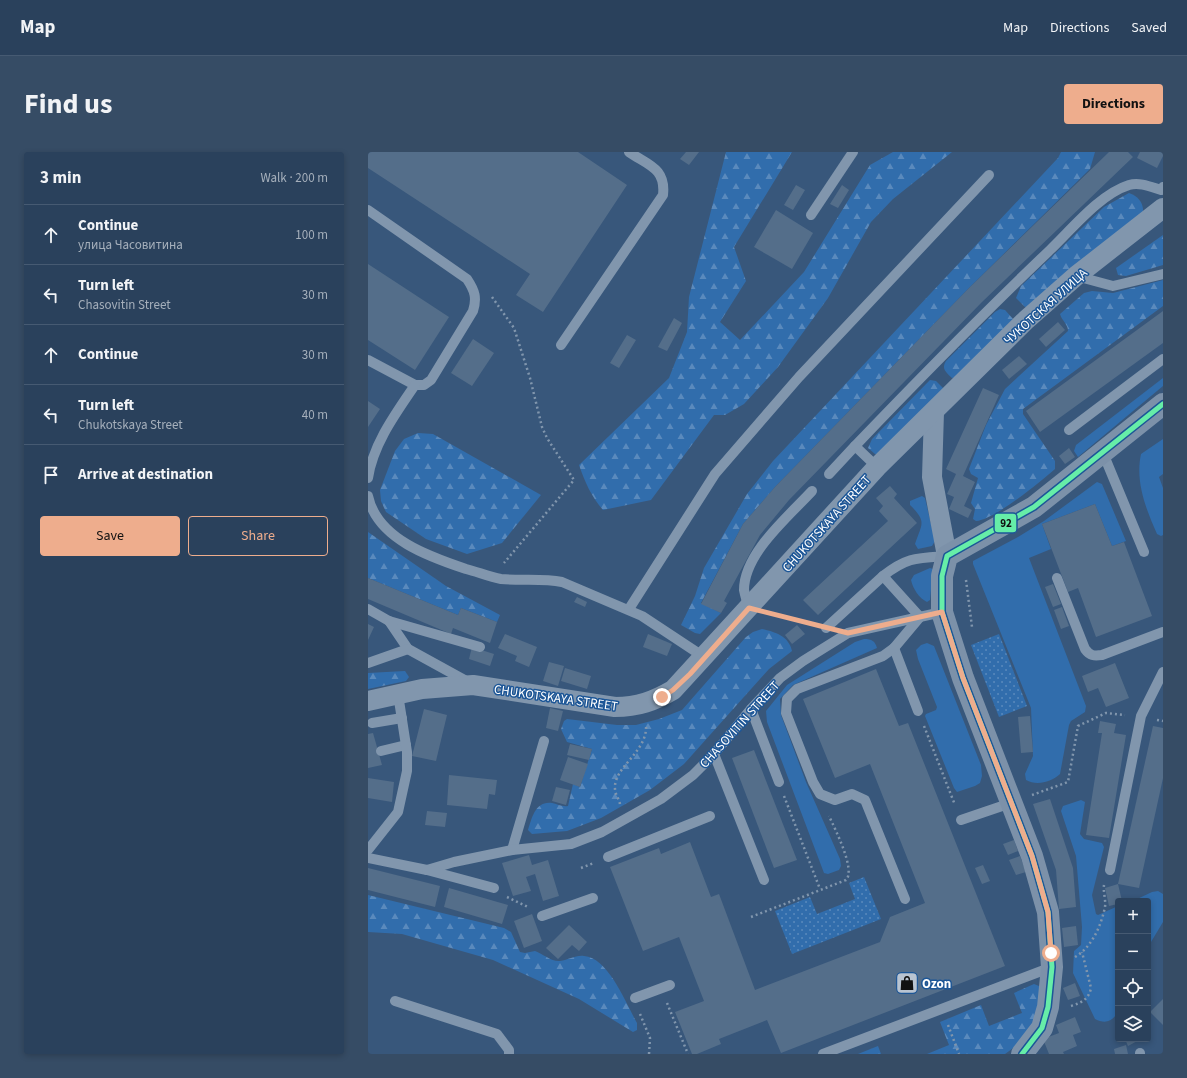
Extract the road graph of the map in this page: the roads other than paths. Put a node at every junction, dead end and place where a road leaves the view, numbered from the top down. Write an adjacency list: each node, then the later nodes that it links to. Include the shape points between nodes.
1 (628, 152): 9 (lane, via 660,172 664,183 663,195)
2 (853, 152): 6 (lane)
3 (989, 175): 28 (lane, via 799,377 715,474)
4 (1163, 194): 8 (street, ЧУКОТСКАЯ УЛИЦА); 16 (lane, via 1142,184 1130,184 1103,199 963,334)
5 (368, 210): 12 (lane, via 467,279 474,289 476,300 473,312 431,380 424,385)
6 (811, 215)
7 (1163, 274): 8 (lane, via 1113,286)
8 (1076, 276): 14 (street, ЧУКОТСКАЯ УЛИЦА, via 1026,320)
9 (561, 345)
10 (1163, 359): 15 (lane)
11 (368, 360): 12 (lane)
12 (415, 385): 20 (lane, via 393,416 370,467)
13 (1163, 404): 17 (street)
14 (934, 412): 18 (street, CHUKOTSKAYA STREET); 24 (street, via 932,477)
15 (1069, 430)
16 (855, 446): 18 (lane); 19 (lane)
17 (1104, 453): 23 (lane); 24 (street, via 1034,507)
18 (877, 467): 27 (street, CHUKOTSKAYA STREET)
19 (829, 474)
20 (368, 478)
21 (812, 492): 27 (lane, via 766,539 748,569 744,590)
22 (368, 496): 28 (lane, via 374,514 389,531 410,546 441,560 491,577 562,582)
23 (1144, 552)
24 (947, 556): 25 (lane, via 917,558 899,563); 30 (street, via 942,576)
25 (883, 576): 31 (lane); 33 (lane)
26 (1057, 578): 34 (lane, via 1089,654 1102,655)
27 (749, 608): 38 (street, CHUKOTSKAYA STREET)
28 (629, 609): 38 (lane)
29 (368, 610): 32 (lane)
30 (942, 612): 31 (lane, CHASOVITIN STREET); 53 (street, via 963,678)
31 (920, 617): 36 (lane); 44 (lane, CHASOVITIN STREET, via 848,633 780,678)
32 (389, 621): 35 (lane); 37 (lane)
33 (826, 628)
34 (1163, 632)
35 (480, 647)
36 (894, 648): 45 (lane); 65 (lane, via 883,656 797,689 787,699 786,714 820,794 835,800 852,794 864,800)
37 (408, 649): 39 (lane); 41 (lane)
38 (704, 657): 41 (street, CHUKOTSKAYA STREET, via 673,690 643,705 631,707 615,707)
39 (368, 663)
40 (1163, 672): 61 (lane, via 1141,716)
41 (473, 685): 42 (street, CHUKOTSKAYA STREET, via 422,689)
42 (398, 694): 43 (street, CHUKOTSKAYA STREET); 46 (lane)
43 (368, 701)
44 (751, 709): 51 (lane, CHASOVITIN STREET); 52 (lane)
45 (918, 710)
46 (402, 718): 47 (lane); 49 (lane)
47 (372, 723)
48 (544, 741): 57 (lane)
49 (406, 744): 50 (lane); 56 (lane, via 408,771 400,806 395,818)
50 (381, 752)
51 (714, 754): 57 (lane, CHASOVITIN STREET, via 661,799 602,832 571,844); 62 (lane)
52 (779, 782)
53 (1011, 802): 55 (lane); 67 (street, via 1032,856 1048,912)
54 (710, 816): 58 (lane)
55 (961, 820)
56 (368, 850)
57 (512, 850): 60 (lane, CHASOVITIN STREET)
58 (608, 857)
59 (368, 858): 60 (lane, CHASOVITIN STREET)
60 (426, 870): 63 (lane)
61 (1110, 870)
62 (764, 880)
63 (494, 888)
64 (593, 898): 66 (lane)
65 (905, 899)
66 (542, 916)
67 (1052, 967): 72 (lane); 73 (street, via 1048,1006 1042,1028)
68 (670, 985): 69 (lane)
69 (634, 998)
70 (396, 1001): 71 (lane, via 497,1034 509,1050)
71 (509, 1054)
72 (823, 1054)
73 (1022, 1054)

